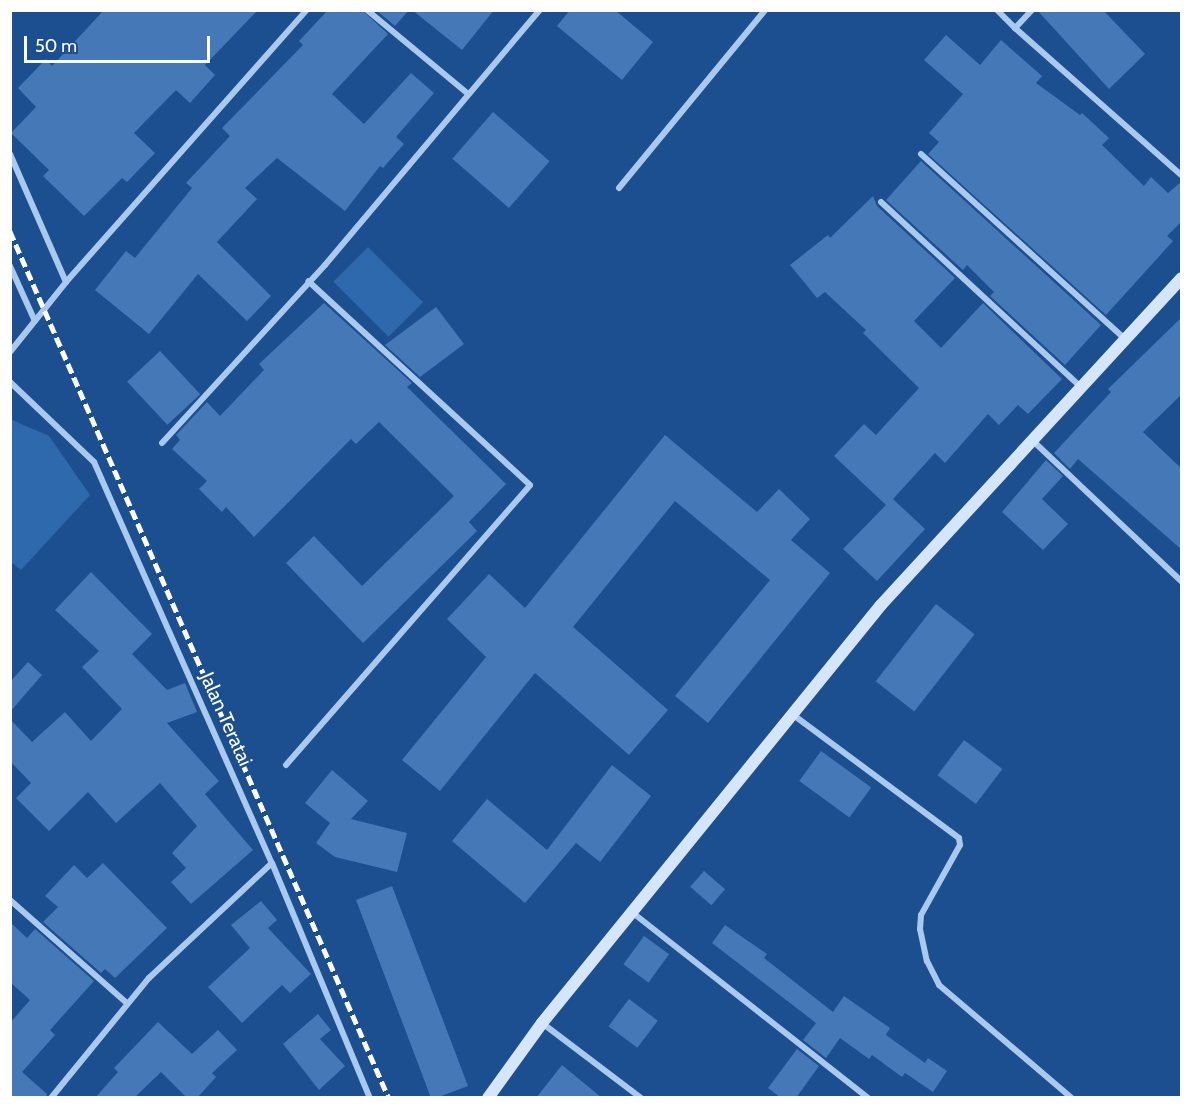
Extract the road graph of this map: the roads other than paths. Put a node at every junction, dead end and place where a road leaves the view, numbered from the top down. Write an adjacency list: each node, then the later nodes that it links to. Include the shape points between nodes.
1 (307, 10): 17 (street)
2 (367, 10): 8 (street)
3 (540, 10): 8 (street)
4 (765, 10): 12 (street)
5 (997, 10): 7 (street)
6 (1032, 10): 7 (street)
7 (1016, 28): 11 (street)
8 (467, 93): 16 (street, via 420,153)
9 (10, 154): 17 (street)
10 (921, 154): 19 (street)
11 (1182, 176)
12 (619, 188)
13 (881, 202): 22 (street)
14 (10, 266): 18 (street)
15 (1182, 278): 19 (street)
16 (308, 280): 24 (street); 27 (street, via 530,485)
17 (66, 282): 18 (street)
18 (35, 321): 20 (street)
19 (1127, 341): 22 (street)
20 (10, 352)
21 (10, 382): 28 (street, Jalan Teratai, via 94,462)
22 (1080, 387): 23 (street)
23 (1032, 439): 25 (street); 26 (street, via 974,508 881,605)
24 (162, 442)
25 (1182, 582)
26 (791, 714): 30 (street); 38 (street, via 959,838 957,852 921,915 927,961 939,985)
27 (286, 765)
28 (272, 863): 31 (street); 34 (street, Jalan Teratai)
29 (10, 900): 31 (street)
30 (633, 913): 32 (street); 37 (street)
31 (127, 1002): 33 (street)
32 (542, 1023): 35 (street); 36 (street)
33 (51, 1098)
34 (370, 1098)
35 (488, 1098)
36 (641, 1098)
37 (868, 1098)
38 (1072, 1098)

